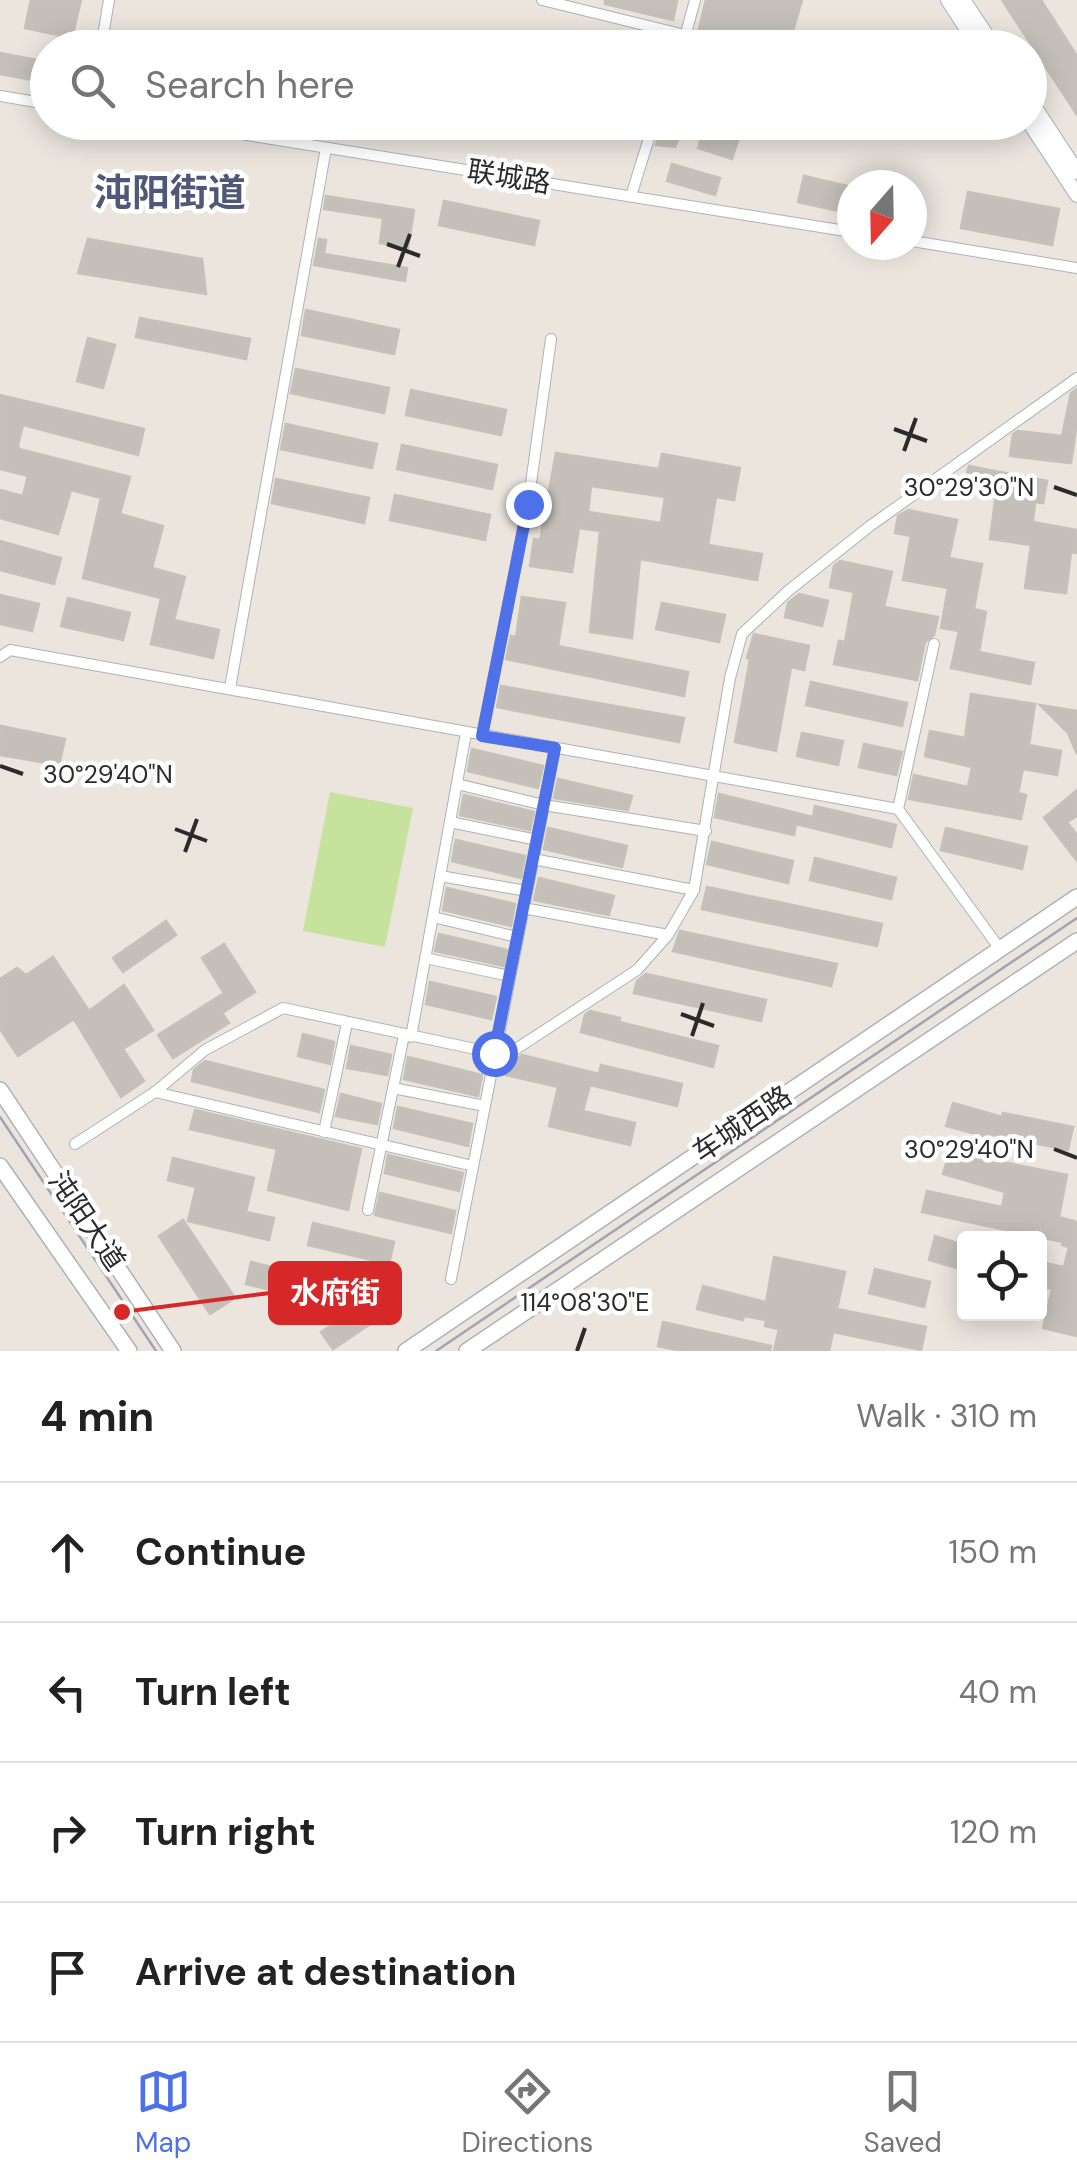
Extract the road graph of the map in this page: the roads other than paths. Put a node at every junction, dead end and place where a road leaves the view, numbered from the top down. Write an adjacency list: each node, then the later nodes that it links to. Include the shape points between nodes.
1 (109, 0): 6 (street)
2 (542, 0): 7 (street)
3 (695, 0): 8 (street)
4 (948, 0): 9 (street)
5 (963, 0): 10 (street)
6 (105, 30)
7 (646, 30)
8 (687, 30)
9 (968, 30)
10 (983, 30)
11 (0, 96): 12 (street)
12 (30, 101)
13 (1047, 126): 18 (street)
14 (277, 140): 17 (street, 联城路)
15 (648, 140): 20 (street)
16 (1041, 140): 19 (street)
17 (326, 148): 20 (street, 联城路); 28 (street)
18 (1077, 172)
19 (1077, 195)
20 (631, 196): 21 (street, 联城路)
21 (837, 230)
22 (927, 244): 23 (street)
23 (1077, 268)
24 (551, 339): 30 (street, via 528,504)
25 (1077, 378): 32 (street, via 870,526 742,634)
26 (934, 644): 35 (street)
27 (0, 657): 28 (street, via 10,650)
28 (230, 688): 29 (street)
29 (466, 733): 30 (street); 33 (street)
30 (482, 736): 31 (street)
31 (555, 748): 32 (street); 34 (street)
32 (714, 778): 35 (street); 37 (street)
33 (457, 784): 34 (street); 36 (street)
34 (544, 805): 37 (street); 38 (street)
35 (898, 809): 49 (street)
36 (450, 822): 38 (street); 40 (street)
37 (706, 831): 42 (street)
38 (537, 840): 39 (street)
39 (533, 860): 41 (street); 42 (street)
40 (440, 876): 41 (street); 45 (street)
41 (526, 890): 44 (street)
42 (694, 890): 46 (street)
43 (1077, 898): 49 (main road, 车城西路)
44 (523, 908): 46 (street); 47 (street)
45 (433, 916): 47 (street); 50 (street)
46 (668, 935): 54 (street, via 637,970)
47 (518, 937): 51 (street)
48 (1077, 941): 69 (main road, 车城西路)
49 (1000, 949): 68 (main road, 车城西路)
50 (426, 958): 51 (street); 53 (street)
51 (510, 976): 54 (street)
52 (347, 1022): 53 (street); 57 (street, via 283,1008 205,1050); 59 (street)
53 (408, 1036): 54 (street); 55 (street)
54 (494, 1058): 58 (street)
55 (393, 1088): 58 (street); 61 (street)
56 (0, 1090): 67 (main road, 沌阳大道)
57 (156, 1092): 59 (street); 60 (street)
58 (484, 1106): 63 (street)
59 (324, 1132): 61 (street)
60 (74, 1144)
61 (381, 1145): 63 (street); 64 (street)
62 (0, 1166): 66 (main road, 沌阳大道)
63 (473, 1166): 65 (street)
64 (368, 1210)
65 (452, 1279)
66 (129, 1351)
67 (173, 1351)
68 (406, 1351)
69 (468, 1351)

